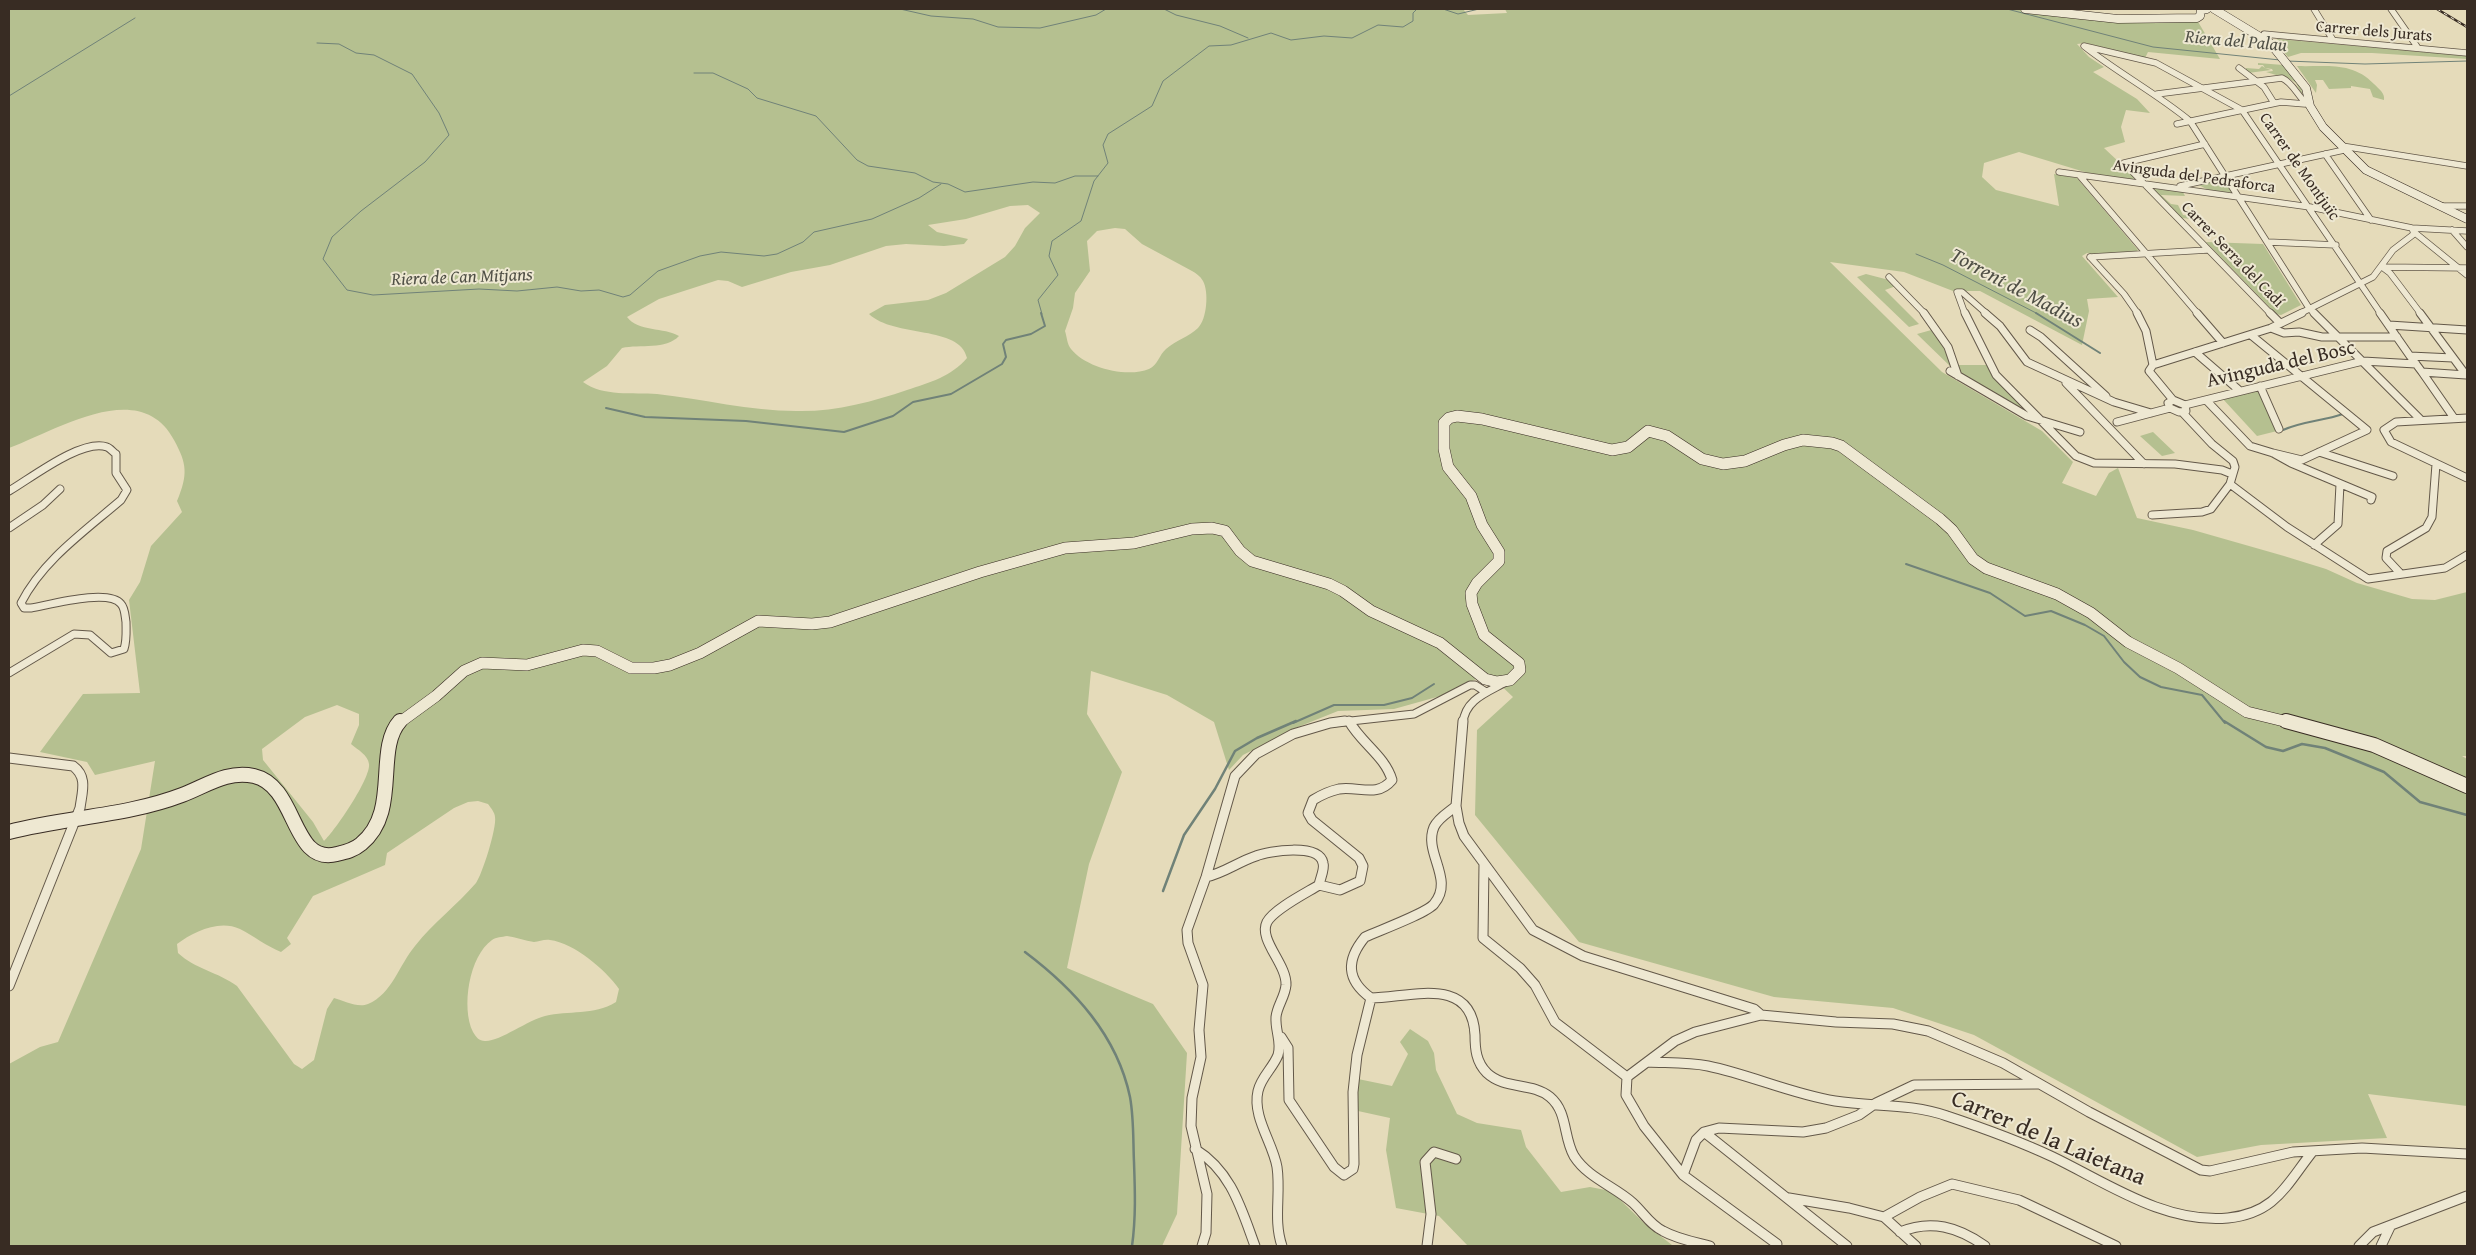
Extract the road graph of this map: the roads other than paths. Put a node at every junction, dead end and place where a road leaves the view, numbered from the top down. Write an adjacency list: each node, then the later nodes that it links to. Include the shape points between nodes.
1 (2025, 9): 4 (street, via 2118,19 2197,18)
2 (2314, 9): 8 (street)
3 (2391, 9): 9 (street)
4 (2203, 10): 5 (street)
5 (2216, 10): 6 (street)
6 (2264, 35): 7 (street, Carrer dels Jurats); 7 (street, Carrer dels Jurats); 16 (street, via 2306,88)
7 (2279, 35): 8 (street, Carrer dels Jurats)
8 (2333, 40): 9 (street, Carrer dels Jurats)
9 (2418, 48): 10 (street, Carrer dels Jurats)
10 (2467, 53)
11 (2240, 68): 12 (street)
12 (2257, 81): 13 (street); 15 (street); 16 (street, via 2287,79)
13 (2199, 88): 14 (street); 14 (street, Carrer de Montjuïc, via 2149,61 2085,46 2109,66); 17 (street, Carrer de Montjuïc)
14 (2157, 94): 18 (street)
15 (2274, 103): 16 (street); 17 (street)
16 (2308, 105): 21 (street)
17 (2242, 110): 18 (street); 23 (street, Carrer de Montjuïc)
18 (2190, 121): 19 (street); 20 (street)
19 (2177, 124)
20 (2205, 144): 27 (street); 28 (street, Carrer Serra del Cadí, via 2124,163)
21 (2343, 148): 22 (street); 24 (street); 33 (street, via 2372,175)
22 (2325, 154): 23 (street); 37 (street)
23 (2280, 165): 27 (street); 35 (street, Carrer de Montjuïc)
24 (2467, 166)
25 (2059, 172): 26 (street, Avinguda del Pedraforca)
26 (2079, 175): 28 (street, Avinguda del Pedraforca); 45 (street)
27 (2227, 176): 29 (street); 32 (street)
28 (2143, 184): 30 (street, Avinguda del Pedraforca); 44 (street, Carrer Serra del Cadí)
29 (2193, 184): 30 (street); 31 (street)
30 (2181, 189): 31 (street, Avinguda del Pedraforca)
31 (2200, 192): 32 (street, Avinguda del Pedraforca)
32 (2240, 197): 35 (street, Avinguda del Pedraforca); 41 (street)
33 (2439, 206): 34 (street); 36 (street)
34 (2467, 206)
35 (2310, 207): 37 (street, Avinguda del Pedraforca); 42 (street, Carrer de Montjuïc)
36 (2467, 219)
37 (2372, 220): 38 (street, Avinguda del Pedraforca)
38 (2413, 230): 39 (street, Avinguda del Pedraforca); 46 (street); 47 (street)
39 (2452, 230): 40 (street, Avinguda del Pedraforca); 43 (street)
40 (2467, 231)
41 (2268, 242): 42 (street); 52 (street)
42 (2336, 245): 51 (street, Carrer de Montjuïc)
43 (2467, 248)
44 (2207, 250): 45 (street); 53 (street, Carrer Serra del Cadí)
45 (2145, 254): 62 (street); 68 (street, via 2090,258 2126,296 2144,322 2151,340)
46 (2382, 267): 47 (street); 51 (street, via 2373,277); 56 (street, via 2390,273)
47 (2459, 268): 48 (street); 49 (street)
48 (2467, 268)
49 (2467, 275)
50 (1889, 277): 73 (street, via 1942,334)
51 (2361, 282): 52 (street); 54 (street, Carrer de Montjuïc)
52 (2309, 308): 53 (street); 60 (street)
53 (2280, 323): 55 (street)
54 (2389, 326): 56 (street); 61 (street, Carrer de Montjuïc)
55 (2271, 328): 59 (street); 60 (street)
56 (2430, 328): 58 (street); 65 (street)
57 (2030, 330): 81 (street)
58 (2467, 330)
59 (2251, 335): 62 (street); 74 (street)
60 (2338, 337): 61 (street); 66 (street)
61 (2397, 337): 64 (street, Carrer de Montjuïc)
62 (2223, 343): 63 (street)
63 (2195, 352): 68 (street); 78 (street)
64 (2410, 356): 65 (street); 67 (street, Carrer de Montjuïc)
65 (2453, 358): 69 (street)
66 (2362, 361): 67 (street, Avinguda del Bosc); 74 (street, Avinguda del Bosc); 88 (street)
67 (2416, 364): 72 (street, Carrer de Montjuïc)
68 (2154, 365): 79 (street, via 2149,371)
69 (2459, 366): 70 (street); 75 (street)
70 (2467, 366)
71 (1950, 371): 73 (street)
72 (2422, 372): 75 (street); 86 (street, Carrer de Montjuïc)
73 (1958, 376): 89 (street, via 2027,416)
74 (2302, 376): 77 (street, Avinguda del Bosc); 93 (street, via 2367,430)
75 (2466, 376)
76 (2061, 379): 81 (street); 89 (street, via 2027,362 2000,326 1962,292 1956,294 1996,375); 95 (street)
77 (2260, 386): 78 (street, Avinguda del Bosc); 91 (street)
78 (2240, 391): 80 (street, Avinguda del Bosc)
79 (2173, 400): 82 (street, Avinguda del Bosc); 83 (street, via 2168,403)
80 (2206, 400): 82 (street, Avinguda del Bosc); 94 (street, via 2250,446)
81 (2114, 402): 85 (street)
82 (2185, 405): 84 (street, Avinguda del Bosc, via 2187,410)
83 (2170, 408): 84 (street); 85 (street)
84 (2182, 412): 97 (street, via 2233,461)
85 (2151, 413): 90 (street)
86 (2454, 418): 87 (street); 88 (street)
87 (2467, 418)
88 (2420, 419): 96 (street, via 2387,426 2385,436 2390,442)
89 (2040, 420): 92 (street); 95 (street, via 2083,460 2105,464)
90 (2117, 422)
91 (2279, 429)
92 (2080, 432)
93 (2319, 452): 94 (street, via 2302,460); 98 (street)
94 (2273, 453): 101 (street)
95 (2144, 464): 97 (street, via 2204,467)
96 (2436, 464): 99 (street); 109 (street, via 2432,517 2426,528 2387,551 2386,558)
97 (2232, 474): 100 (street)
98 (2392, 476)
99 (2467, 478)
100 (2230, 484): 105 (street, via 2211,509); 107 (street)
101 (2340, 484): 104 (street, via 2372,496); 107 (street, via 2338,524)
102 (60, 489): 106 (street)
103 (9, 490): 110 (street, via 90,446 112,449 116,454 116,473 127,490 47,567 31,585 21,604 24,608 31,608 100,596 116,598 122,604 124,649 111,653 92,635 85,632 74,634)
104 (2371, 500)
105 (2152, 515)
106 (9, 528)
107 (2314, 545): 109 (street, via 2368,579)
108 (2467, 555): 109 (street, via 2445,568)
109 (2400, 573)
110 (9, 673)
111 (1480, 687): 112 (street, via 1414,714); 114 (street, via 1510,680 1520,670 1514,656 1484,635 1472,604 1471,593 1499,561 1499,552 1482,525 1472,496 1448,467 1444,423 1449,418 1482,420 1612,450 1630,447 1648,431 1657,431 1693,456 1715,464 1737,464 1801,440 1823,440 1856,456 1940,519 1973,559 1986,568 2057,594 2091,613 2128,642 2178,668 2247,712 2374,745); 115 (street, via 1463,717); 116 (street, via 1472,670 1440,643 1371,611 1329,584 1259,564 1243,554 1225,532 1199,528 1134,542 1065,548 825,623 758,621 698,655 663,667 630,669 587,649 527,665 477,663 410,713 393,730 380,819 361,844 337,855 313,853 304,841 290,808 274,788 260,778 248,775 215,779 185,794 134,810)
112 (1348, 721): 119 (street, via 1294,734 1256,754 1240,770 1235,776); 120 (street, via 1388,767 1392,780 1382,790 1340,789 1313,800 1308,813 1312,820 1359,858 1363,866 1360,880 1344,890 1329,890)
113 (9, 758): 116 (street, via 72,766 80,771 84,781)
114 (2467, 786)
115 (1456, 806): 118 (street, via 1461,830); 122 (street, via 1433,829 1432,839 1443,887 1441,897 1433,906 1365,937 1350,958 1352,976 1360,990)
116 (76, 819): 117 (street); 121 (street)
117 (9, 832)
118 (1484, 863): 123 (street, via 1528,924 1539,934 1583,956 1754,1009); 126 (street, via 1483,938 1520,968 1535,985 1555,1022)
119 (1206, 877): 120 (street, via 1216,876 1257,856 1308,851 1316,853 1324,864); 130 (street, via 1187,930 1188,943 1203,985 1199,1030 1201,1057 1192,1098)
120 (1319, 885): 124 (street, via 1266,921 1264,930 1286,979 1287,987 1276,1021)
121 (9, 986)
122 (1371, 998): 124 (street, via 1357,1055 1353,1092 1354,1164 1349,1173 1344,1175 1334,1167 1289,1100 1288,1048); 145 (street, via 1385,999 1426,992 1449,995 1461,1002 1473,1019 1473,1041 1478,1062 1488,1074 1502,1084 1548,1095 1561,1107 1573,1153 1586,1170 1634,1203 1657,1228)
123 (1762, 1015): 125 (street, via 1694,1032 1675,1041); 127 (street, via 1916,1028 1987,1055)
124 (1281, 1037): 143 (street, via 1278,1054 1256,1095 1261,1124 1277,1166 1275,1217)
125 (1648, 1062): 126 (street); 128 (street, Carrer de la Laietana, via 1708,1066 1835,1100)
126 (1627, 1077): 134 (street, via 1626,1095 1644,1126)
127 (2040, 1084): 128 (street, via 1914,1085); 131 (street, via 2201,1170 2210,1171 2282,1153)
128 (1876, 1103): 129 (street, via 1859,1115 1826,1128 1803,1132 1719,1128); 131 (street, Carrer de la Laietana, via 1908,1106 1945,1115 2051,1156 2135,1198 2188,1214 2225,1218 2263,1211 2282,1195)
129 (1704, 1132): 134 (street, via 1696,1140); 136 (street)
130 (1195, 1149): 141 (street, via 1207,1194 1206,1233); 142 (street, via 1232,1184)
131 (2313, 1150): 132 (street, via 2362,1148)
132 (2467, 1154)
133 (1456, 1159): 144 (street, via 1434,1152 1425,1162 1431,1214)
134 (1683, 1175): 140 (street)
135 (2467, 1196): 138 (street)
136 (1788, 1198): 137 (street); 146 (street)
137 (1884, 1217): 139 (street); 149 (street, via 1952,1184 2019,1200)
138 (2390, 1227): 150 (street, via 2373,1232); 151 (street)
139 (1900, 1232): 147 (street); 148 (street, via 1909,1227 1940,1224 1957,1228)
140 (1777, 1244)
141 (1202, 1246)
142 (1255, 1246)
143 (1282, 1246)
144 (1427, 1246)
145 (1710, 1246)
146 (1847, 1246)
147 (1916, 1246)
148 (1985, 1246)
149 (2116, 1246)
150 (2359, 1246)
151 (2381, 1246)

